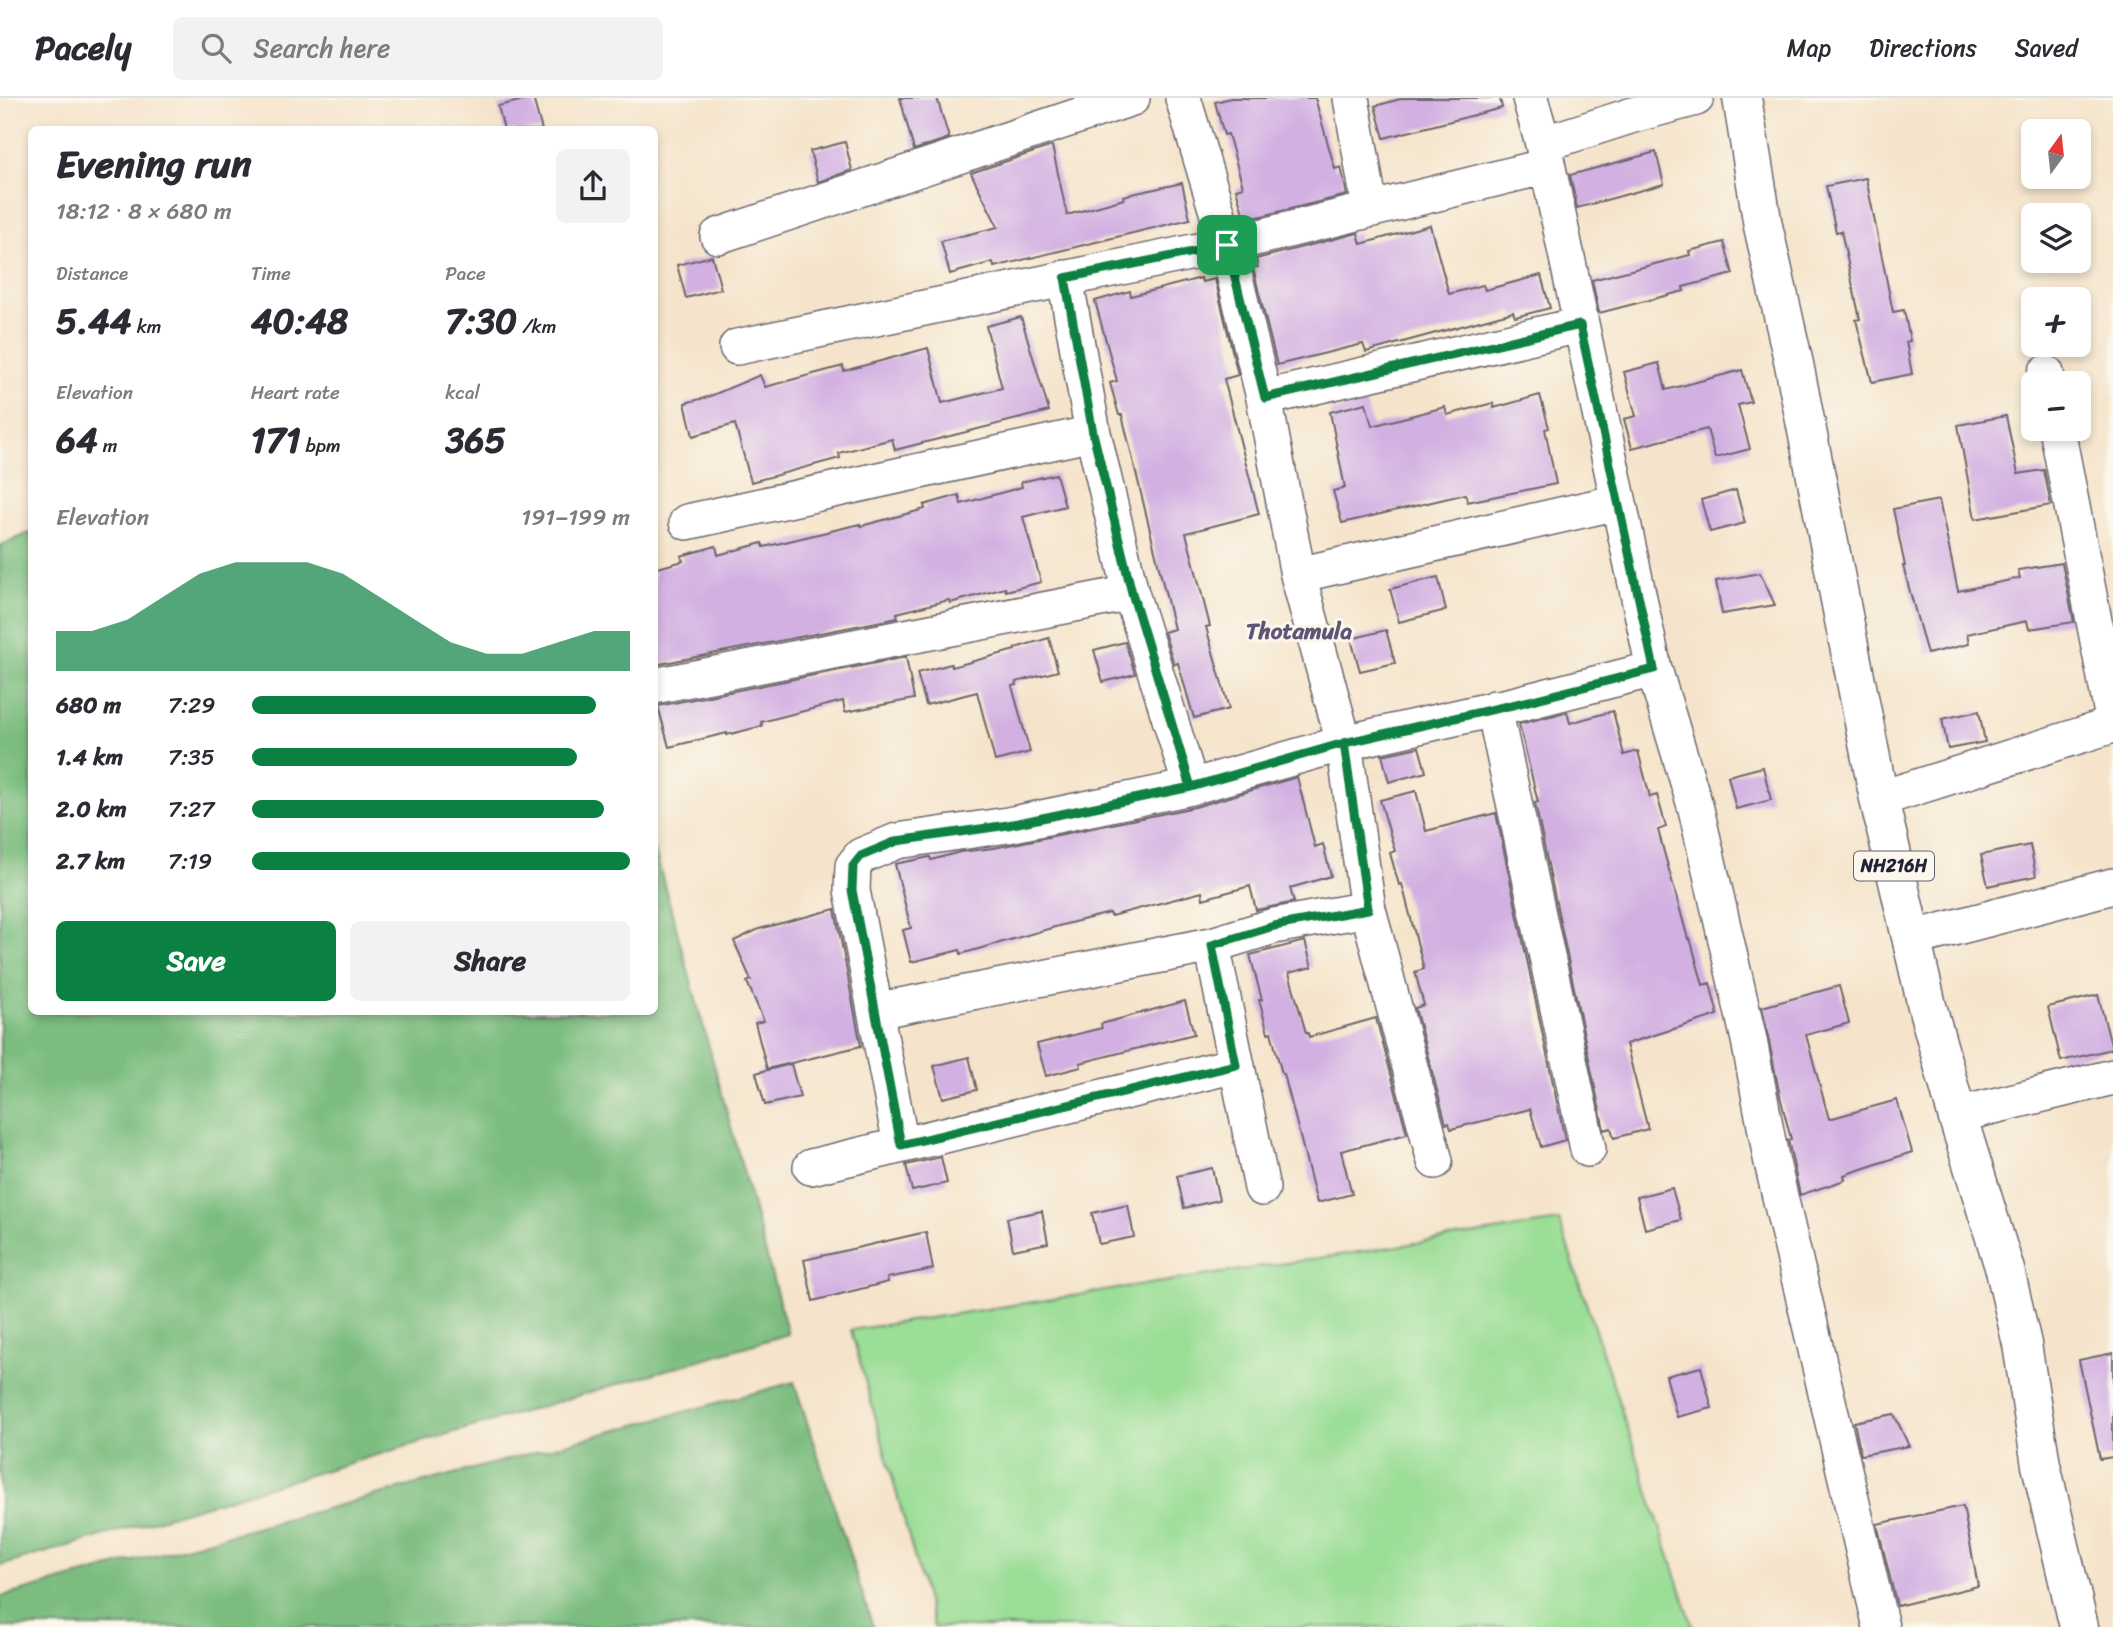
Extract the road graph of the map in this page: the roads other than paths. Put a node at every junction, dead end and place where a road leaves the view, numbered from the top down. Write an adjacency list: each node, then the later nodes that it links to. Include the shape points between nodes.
1 (1132, 98): 9 (street)
2 (1183, 98): 10 (street)
3 (1351, 98): 8 (street)
4 (1530, 98): 7 (street)
5 (1696, 98): 7 (street, via 1633,115)
6 (1742, 98): 27 (highway, NH216H, via 1763,226)
7 (1545, 155): 8 (street); 12 (street)
8 (1370, 209): 10 (street)
9 (718, 236)
10 (1227, 245): 11 (street); 14 (street)
11 (1065, 278): 13 (street); 15 (street)
12 (1580, 325): 14 (street); 17 (street)
13 (737, 347)
14 (1265, 398): 19 (street)
15 (1093, 433): 18 (street); 20 (street)
16 (2059, 441): 24 (street)
17 (1618, 502): 19 (street); 21 (street)
18 (687, 522)
19 (1298, 575): 25 (street)
20 (1132, 593): 22 (street); 26 (street)
21 (1654, 669): 23 (street); 41 (street, via 1696,808 1771,1158)
22 (658, 685)
23 (1494, 708): 25 (street); 37 (street)
24 (2113, 722): 27 (street)
25 (1344, 743): 26 (street); 29 (street)
26 (1191, 787): 32 (street, via 1008,825 897,841 861,856 853,866 852,890)
27 (1879, 799): 30 (highway, NH216H)
28 (2113, 886): 30 (street)
29 (1368, 909): 31 (street, via 1274,926); 38 (street)
30 (1911, 939): 35 (highway, NH216H)
31 (1212, 945): 32 (street); 33 (street)
32 (875, 1011): 36 (street)
33 (1236, 1065): 36 (street); 40 (street)
34 (2113, 1077): 35 (street)
35 (1957, 1115): 42 (highway, NH216H, via 2005,1270 2041,1465)
36 (901, 1145): 39 (street)
37 (1588, 1149)
38 (1435, 1161)
39 (811, 1167)
40 (1262, 1188)
41 (1881, 1627)
42 (2079, 1627)

